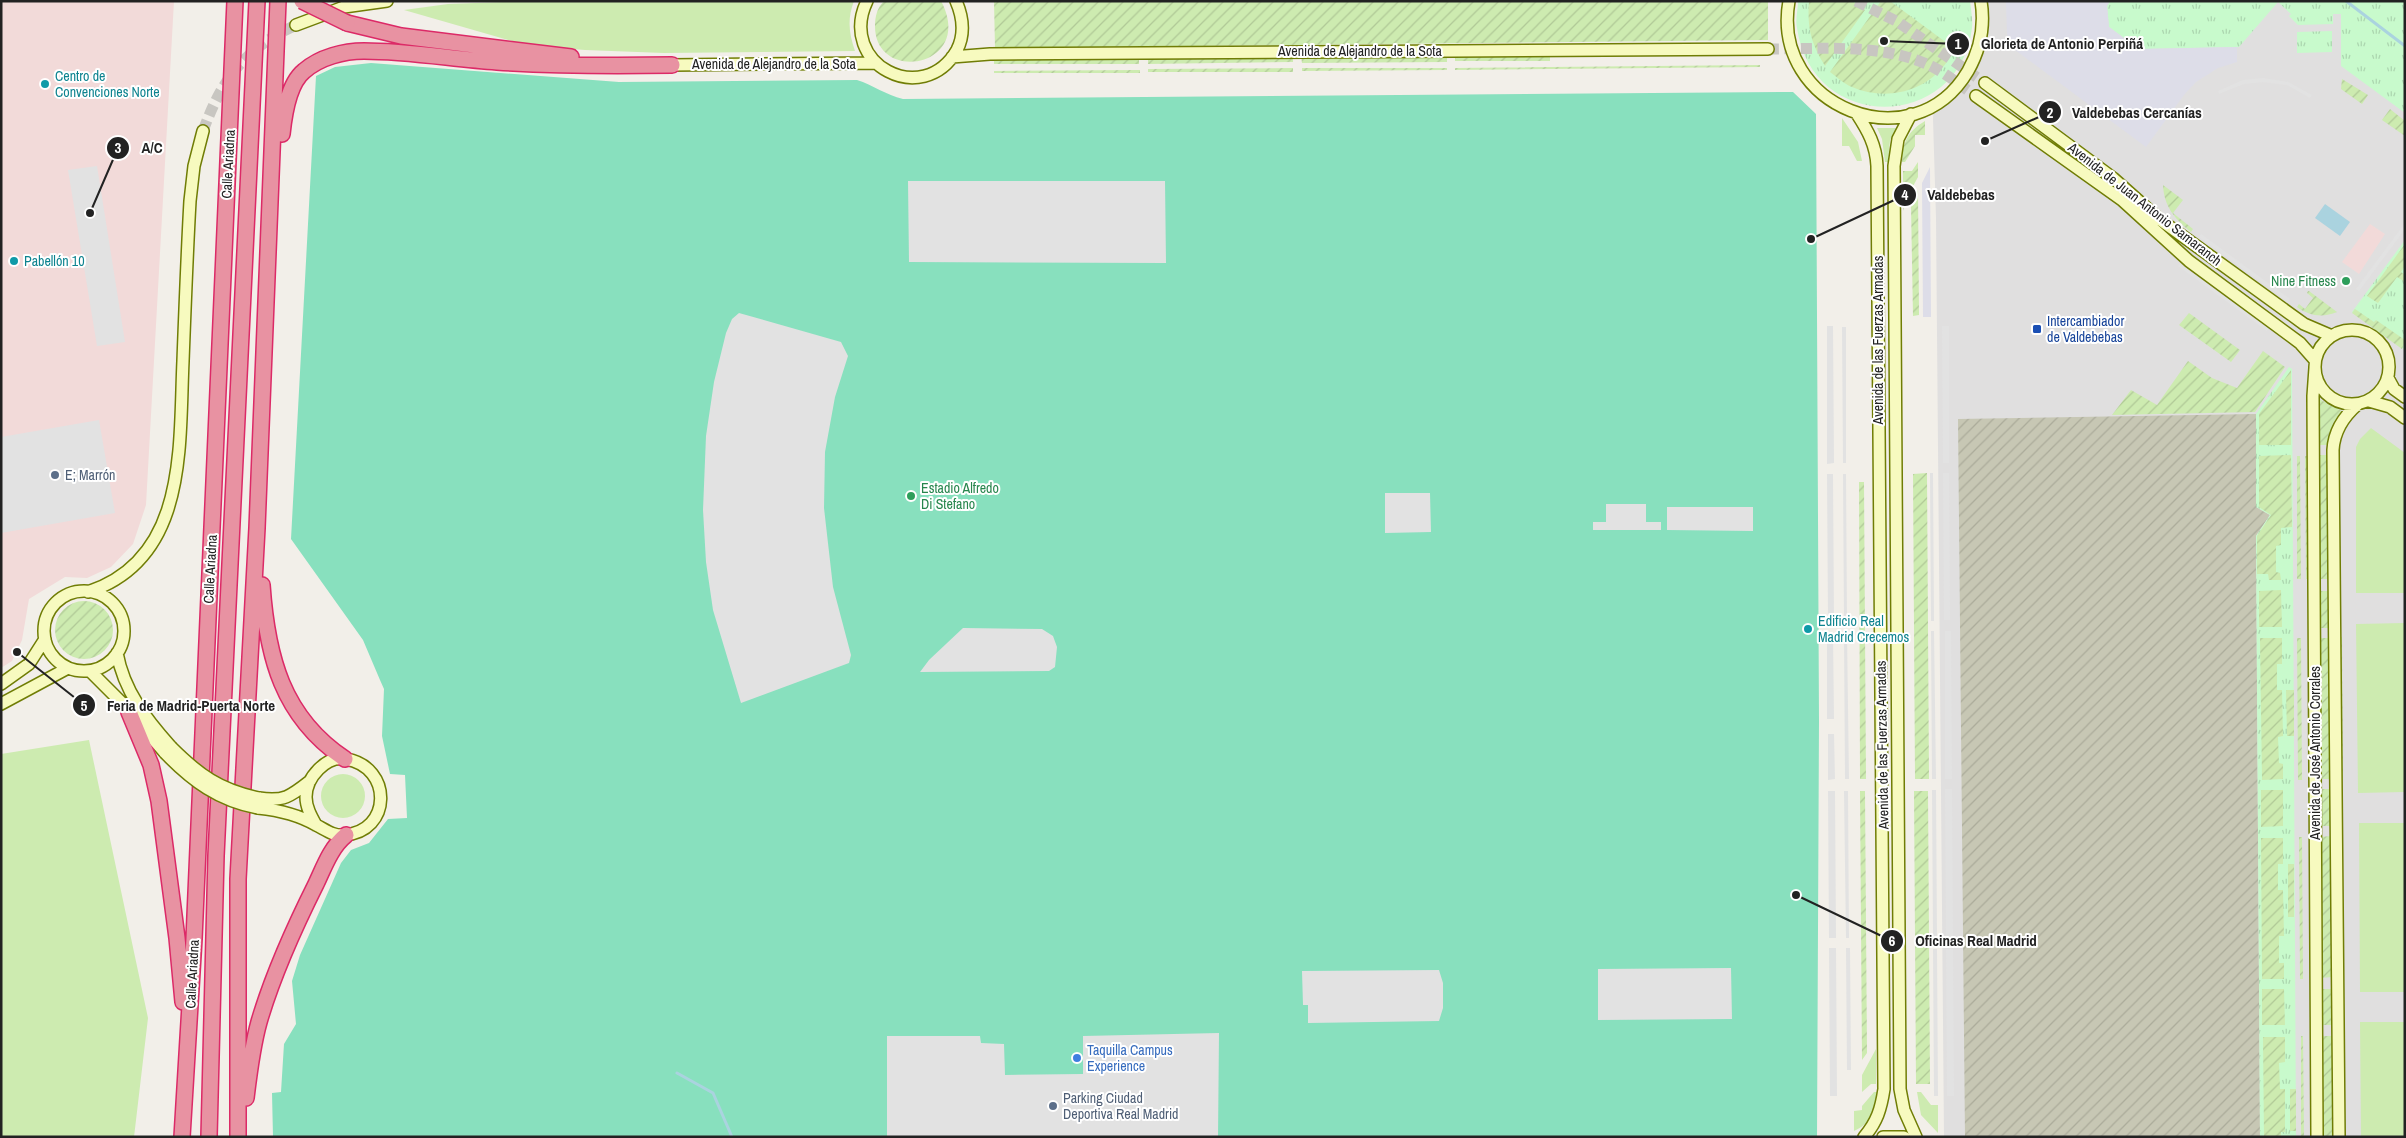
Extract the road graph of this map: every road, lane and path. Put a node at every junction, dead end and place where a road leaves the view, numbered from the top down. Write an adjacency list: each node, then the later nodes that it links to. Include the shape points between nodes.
1 (235, 1): 42 (highway, Calle Ariadna)
2 (257, 1): 44 (highway, Calle Ariadna, via 216,856)
3 (278, 1): 20 (highway)
4 (302, 1): 14 (highway, bridge, via 347,23 401,36 582,58)
5 (387, 1): 10 (street, via 344,7)
6 (866, 1): 13 (street, via 860,19 861,38 864,48)
7 (956, 1): 12 (street, via 962,34)
8 (1789, 1): 17 (street, via 1789,38 1801,71 1822,95 1837,106)
9 (1981, 1): 18 (street, via 1981,37 1965,75 1947,96)
10 (296, 25)
11 (1768, 49): 12 (street, Avenida de Alejandro de la Sota, via 990,54)
12 (952, 57): 13 (street, via 939,69 917,77 899,76)
13 (876, 63): 14 (street, Avenida de Alejandro de la Sota)
14 (672, 65): 20 (highway, via 545,65 364,51 338,53 318,62 303,71 295,84 283,120 275,228)
15 (1985, 83): 21 (street, Avenida de Juan Antonio Samaranch, via 2113,178 2160,219 2304,324)
16 (1976, 96): 22 (street, Avenida de Juan Antonio Samaranch, via 2122,200 2180,254 2300,343)
17 (1857, 114): 18 (street, via 1889,118); 46 (street, Avenida de las Fuerzas Armadas, via 1876,151 1877,166 1883,858 1884,1089 1875,1125)
18 (1911, 114): 49 (street, Avenida de las Fuerzas Armadas, via 1898,139 1894,176 1900,1089 1904,1110)
19 (203, 132): 28 (street, via 194,166 190,201 181,423 175,484 166,517 152,545 136,565 118,578)
20 (268, 272): 27 (highway)
21 (2332, 336): 22 (street, via 2318,349); 23 (street, via 2353,330 2365,332 2382,342 2388,359)
22 (2315, 364): 25 (street, via 2320,386 2331,398 2342,403); 50 (street, Avenida de José Antonio Corrales, via 2312,396)
23 (2388, 378): 24 (street, via 2394,389); 25 (street, via 2379,394)
24 (2405, 397)
25 (2363, 403): 26 (street, via 2390,407); 51 (street, Avenida de José Antonio Corrales, via 2344,419 2333,450)
26 (2405, 418)
27 (257, 528): 37 (highway, via 265,629 279,678 309,728); 45 (highway, via 238,879)
28 (88, 592): 29 (street, via 69,594 54,606 46,621); 30 (street, via 110,600 122,619 123,636)
29 (45, 638): 31 (street, via 53,656); 33 (street, via 28,664)
30 (117, 653): 32 (street, via 110,662); 36 (street, via 120,670 132,696)
31 (68, 668): 32 (street); 34 (street)
32 (90, 671): 35 (street)
33 (1, 684)
34 (1, 704)
35 (129, 712): 36 (street); 42 (highway, via 151,765 159,801 177,938)
36 (168, 750): 39 (street, bridge, via 188,777 216,795 235,803)
37 (345, 758): 38 (street, via 325,764); 41 (street, via 358,762 373,774 381,792 381,802 374,819)
38 (311, 780): 39 (street, via 285,798); 40 (street, via 307,788 307,802)
39 (259, 803): 40 (street)
40 (316, 825): 41 (street, via 328,832)
41 (346, 835): 45 (highway, via 324,868 277,971 259,1023)
42 (187, 1057): 43 (highway, Calle Ariadna)
43 (182, 1137)
44 (209, 1137)
45 (239, 1137)
46 (1864, 1137)
47 (1883, 1137): 48 (street)
48 (1904, 1137)
49 (1916, 1137)
50 (2317, 1137)
51 (2339, 1137)

